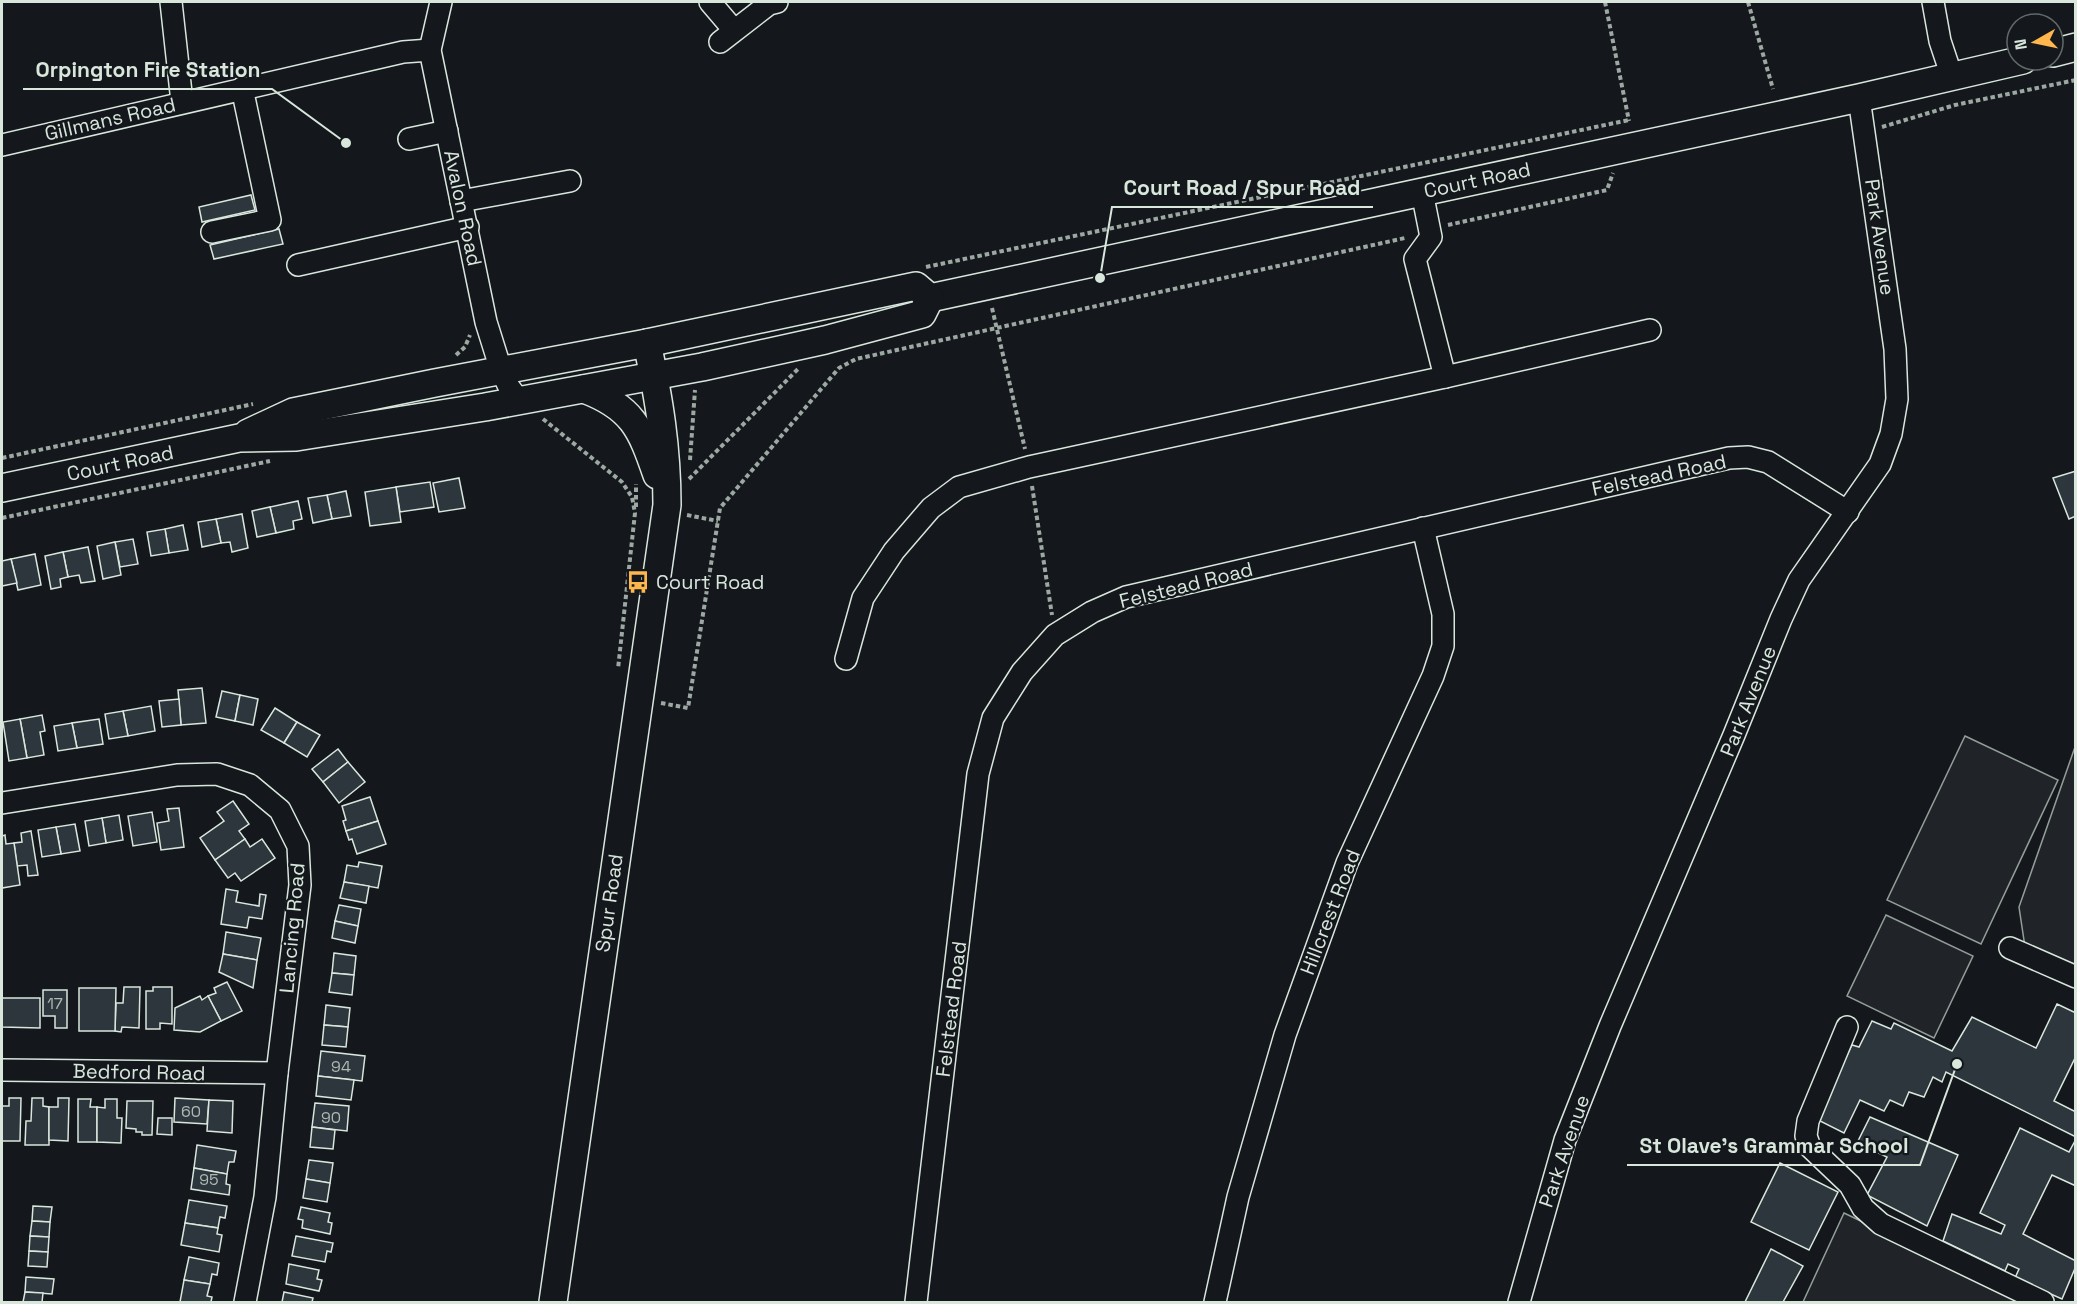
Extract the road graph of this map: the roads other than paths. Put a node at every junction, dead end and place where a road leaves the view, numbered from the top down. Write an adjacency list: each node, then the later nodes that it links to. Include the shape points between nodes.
1 (171, 2): 11 (street)
2 (441, 2): 6 (street, Avalon Road)
3 (710, 2): 4 (street, via 727,36)
4 (777, 2)
5 (1933, 2): 8 (street, via 1940,41)
6 (430, 50): 9 (street, Gillmans Road, via 403,52); 12 (street, Avalon Road)
7 (2005, 64): 8 (main road, Court Road)
8 (1953, 77): 10 (main road, Court Road)
9 (242, 88): 11 (street, Gillmans Road); 19 (street, via 270,219)
10 (1859, 98): 16 (main road, Court Road, via 1631,133); 32 (street, Park Avenue, via 1895,349 1897,399 1891,434 1880,464)
11 (182, 102): 14 (street, Gillmans Road)
12 (447, 131): 13 (street); 17 (street, Avalon Road)
13 (409, 140)
14 (2, 145)
15 (570, 182): 17 (street)
16 (1422, 192): 21 (main road, Court Road); 26 (street, via 1435,223 1431,237 1415,259)
17 (461, 201): 18 (street, Avalon Road)
18 (468, 227): 20 (street); 24 (street, Avalon Road, via 486,322)
19 (212, 232)
20 (298, 265)
21 (930, 298): 23 (main road, Court Road, via 916,285); 25 (main road, Court Road, via 922,314 825,340)
22 (1650, 330): 26 (street)
23 (647, 343): 24 (main road, Court Road); 25 (main road, Spur Road)
24 (501, 370): 28 (street, Avalon Road, via 517,398); 29 (main road, Court Road, via 293,412)
25 (654, 376): 27 (main road, Court Road); 31 (main road, Spur Road, via 667,462)
26 (1445, 377): 34 (street, via 1029,467 959,487 931,508 894,551 862,598)
27 (584, 389): 28 (main road, Court Road); 31 (main road, via 603,396 635,423)
28 (531, 406): 29 (main road, Court Road, via 296,437)
29 (239, 438): 30 (main road, Court Road)
30 (2, 488)
31 (679, 503): 42 (main road, Spur Road)
32 (1848, 512): 33 (street, Felstead Road, via 1768,462 1748,457 1705,463); 45 (street, Park Avenue, via 1800,580 1781,619 1610,1026 1565,1140)
33 (1423, 528): 43 (street, Felstead Road, via 1126,597 1055,634 1022,672 993,718 978,774); 44 (street, Hillcrest Road, via 1443,614 1443,646 1347,863 1285,1035 1238,1197)
34 (846, 659)
35 (2, 803): 40 (street, Lancing Road, via 177,775 216,774 250,784 280,810 298,846 300,885)
36 (2010, 948): 37 (street)
37 (2076, 977)
38 (1847, 1027): 46 (street, via 1808,1121 1806,1136 1810,1147 1850,1185 1863,1208 1881,1224)
39 (2, 1070): 40 (street, Bedford Road)
40 (277, 1073): 41 (street, Lancing Road, via 265,1197)
41 (245, 1302)
42 (553, 1302)
43 (916, 1302)
44 (1215, 1302)
45 (1519, 1302)
46 (2043, 1302)

